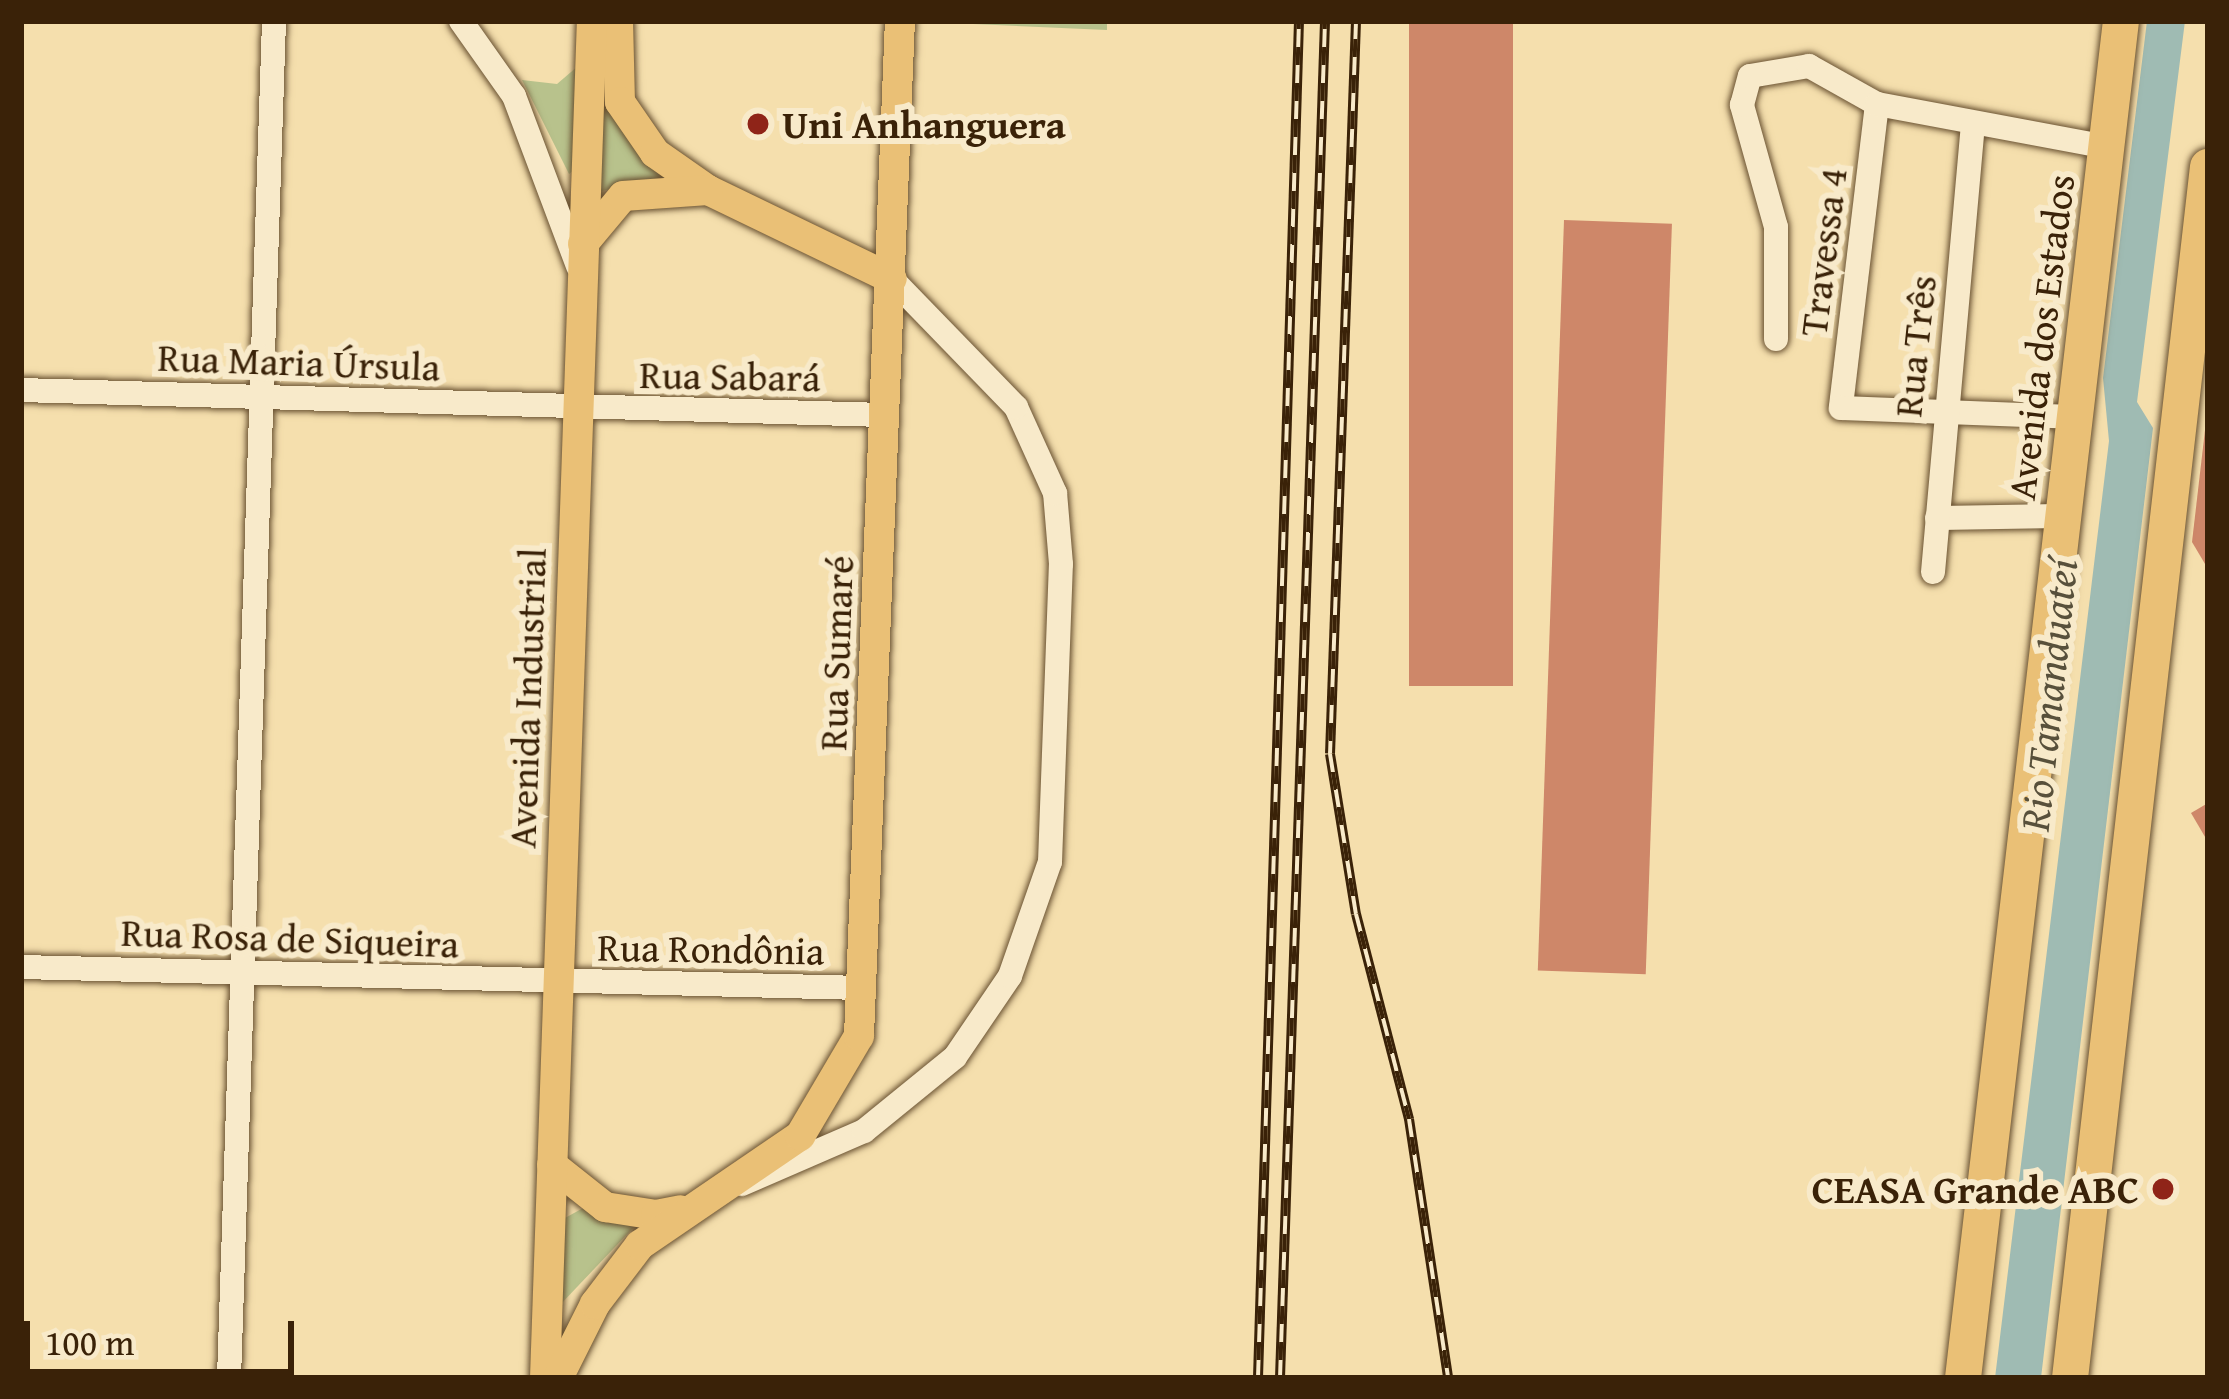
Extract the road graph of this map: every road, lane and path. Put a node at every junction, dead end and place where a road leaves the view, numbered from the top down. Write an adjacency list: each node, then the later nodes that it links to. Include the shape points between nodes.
1 (274, 21): 22 (street)
2 (461, 21): 16 (street, via 530,129)
3 (592, 21): 13 (main road, Avenida Industrial)
4 (618, 21): 11 (main road, via 620,102 640,136)
5 (900, 21): 12 (main road, Rua Sumaré)
6 (2121, 21): 9 (highway, Avenida dos Estados)
7 (1877, 104): 8 (street); 20 (street, via 1809,66 1743,82 1742,105 1774,209); 25 (street, Travessa 4, via 1841,409)
8 (1973, 128): 9 (street); 25 (street, Rua Três)
9 (2106, 147): 26 (highway, Avenida dos Estados)
10 (2208, 167): 15 (highway)
11 (708, 190): 13 (main road, via 623,196); 14 (main road)
12 (892, 230): 14 (main road, via 876,254); 17 (main road, Rua Sumaré)
13 (583, 244): 16 (main road, Avenida Industrial)
14 (850, 261): 17 (main road); 19 (main road)
15 (2203, 262): 18 (highway)
16 (581, 277): 23 (main road, Avenida Industrial)
17 (892, 279): 19 (main road, Rua Sumaré); 35 (street, via 1016,407 1055,493 1061,564 1050,862 1040,906 1010,976 955,1057)
18 (2198, 326): 43 (highway)
19 (887, 335): 24 (main road, Rua Sumaré)
20 (1776, 339)
21 (21, 390): 22 (street, Rua Maria Úrsula)
22 (262, 396): 23 (street, Rua Maria Úrsula); 31 (street)
23 (574, 408): 24 (street, Rua Sabará); 32 (main road, Avenida Industrial)
24 (883, 415): 33 (main road, Rua Sumaré)
25 (1945, 415): 26 (street); 28 (street, Rua Três)
26 (2073, 417): 27 (highway, Avenida dos Estados)
27 (2061, 516): 28 (street); 42 (highway, Avenida dos Estados)
28 (1936, 518): 29 (street, Rua Três)
29 (1933, 572)
30 (21, 967): 31 (street, Rua Rosa de Siqueira)
31 (243, 973): 32 (street, Rua Rosa de Siqueira); 39 (street)
32 (558, 982): 33 (street, Rua Rondônia); 36 (main road, Avenida Industrial)
33 (863, 988): 34 (main road, Rua Sumaré, via 856,1045)
34 (813, 1122): 35 (street, via 833,1132); 37 (main road, Rua Sumaré)
35 (864, 1131): 37 (street)
36 (552, 1165): 38 (main road, Rua Sumaré, via 605,1207 656,1215); 40 (main road, Avenida Industrial)
37 (730, 1188): 38 (main road, Rua Sumaré)
38 (687, 1208): 41 (main road, Rua Sumaré, via 612,1278)
39 (230, 1378)
40 (545, 1378)
41 (558, 1378)
42 (1963, 1378)
43 (2070, 1378)

